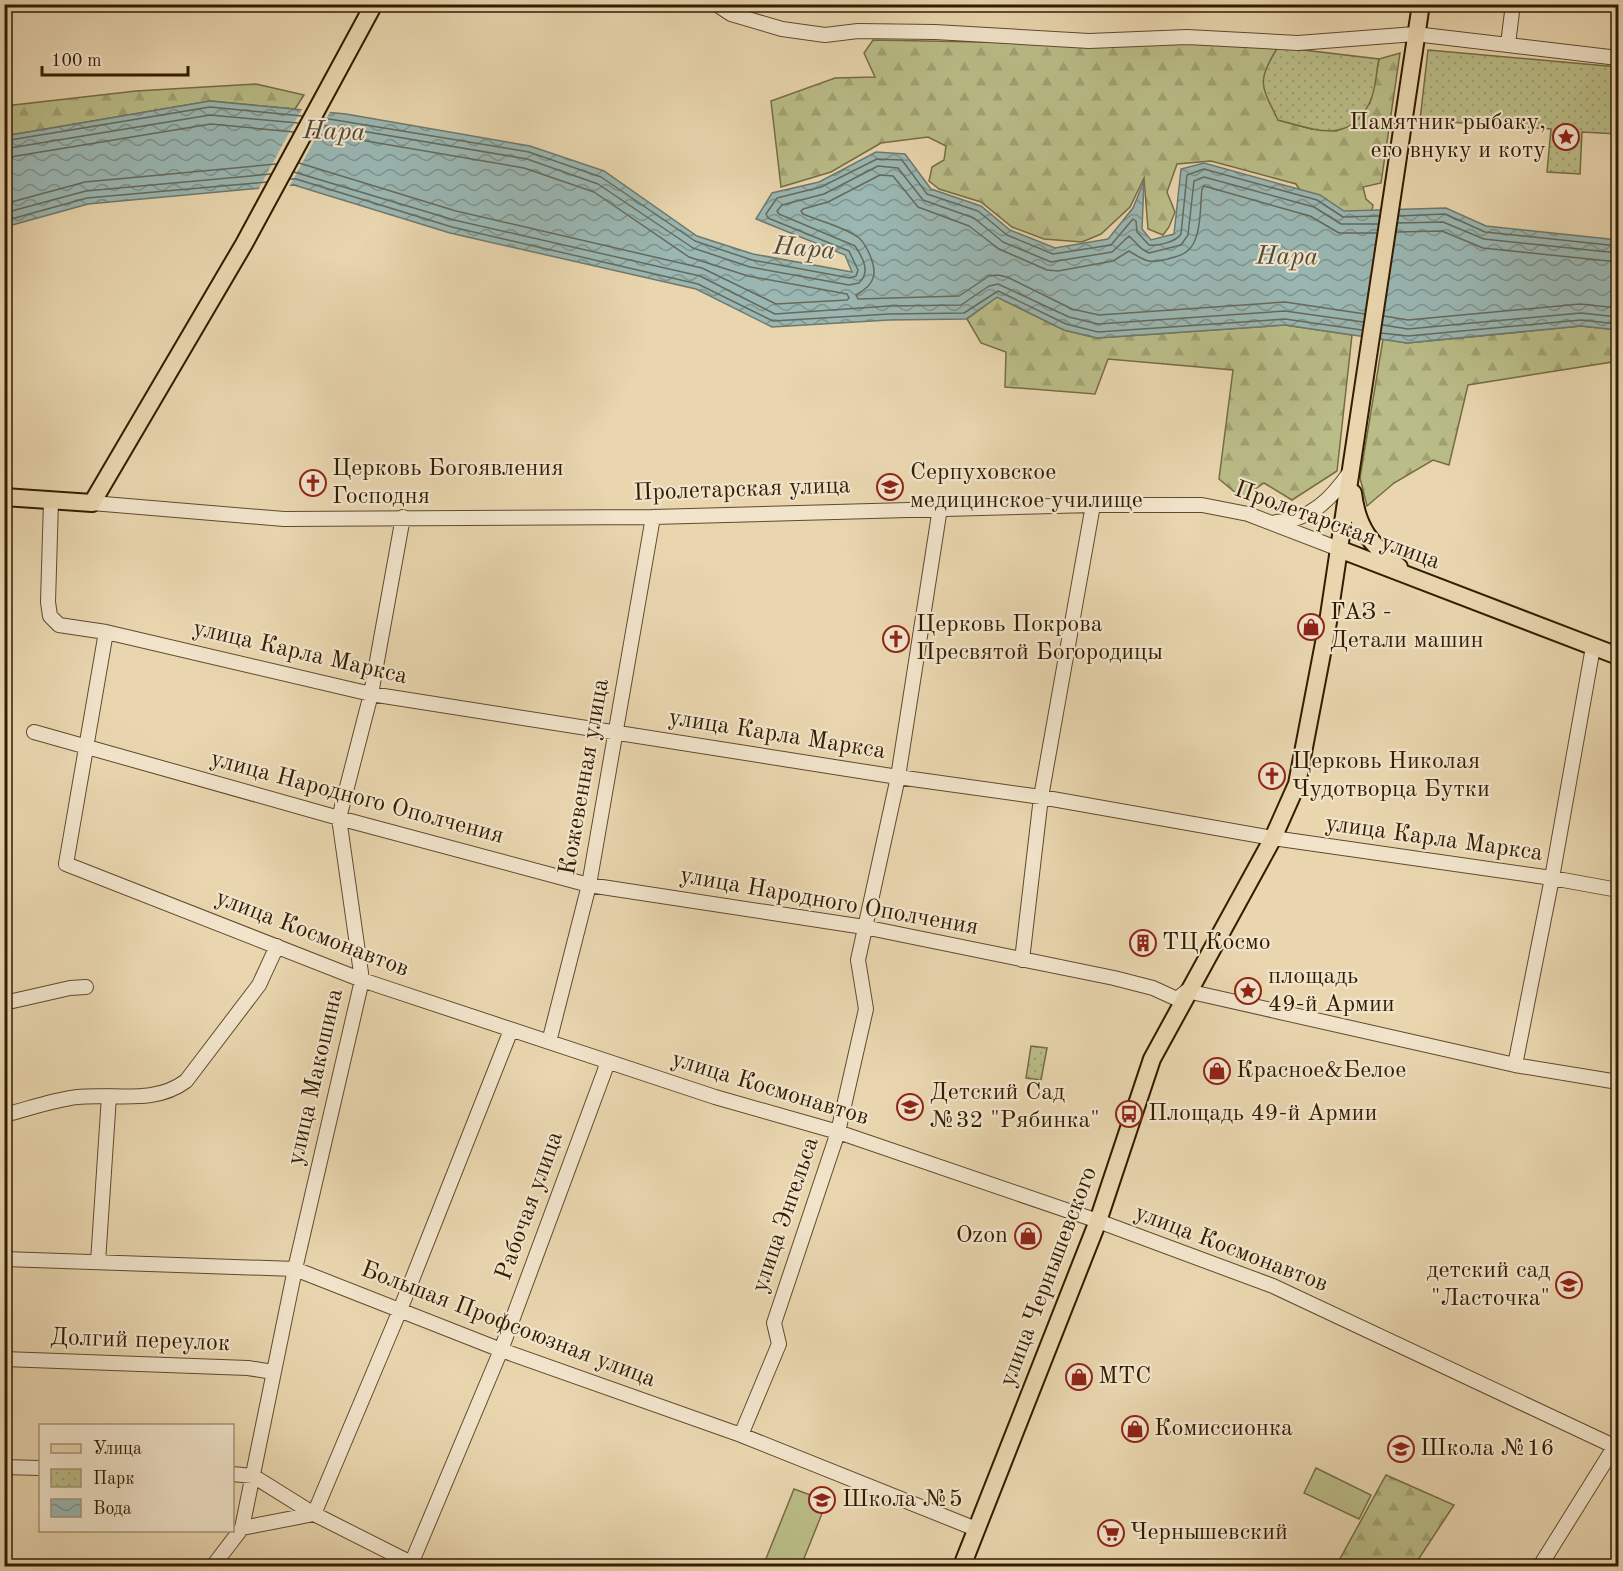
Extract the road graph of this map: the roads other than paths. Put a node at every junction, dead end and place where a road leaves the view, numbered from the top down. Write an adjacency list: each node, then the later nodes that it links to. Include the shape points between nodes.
1 (374, 4): 11 (main road, via 244,244)
2 (716, 4): 5 (street, via 731,14 782,29 825,35 858,31 935,32 1089,41 1187,37 1298,43)
3 (1421, 4): 5 (main road, улица Чернышевского)
4 (1513, 4): 6 (street)
5 (1415, 34): 6 (street); 8 (main road, улица Чернышевского)
6 (1508, 44): 7 (street)
7 (1618, 58)
8 (1350, 472): 16 (street, via 1323,504 1291,521); 17 (main road, улица Чернышевского); 18 (main road, via 1355,510 1366,536)
9 (4, 497): 10 (main road)
10 (51, 501): 11 (main road); 19 (street, улица Карла Маркса, via 50,616 59,625)
11 (92, 503): 14 (street, Пролетарская улица, via 284,519)
12 (1093, 505): 13 (street, Пролетарская улица); 16 (street, Пролетарская улица, via 1202,505); 27 (street)
13 (940, 508): 15 (street, Пролетарская улица); 26 (street, улица Энгельса)
14 (403, 517): 15 (street, Пролетарская улица); 22 (street, улица Макошина)
15 (653, 517): 24 (street, Кожевенная улица)
16 (1270, 522): 17 (street, Пролетарская улица)
17 (1339, 549): 18 (main road, Пролетарская улица); 29 (main road, улица Чернышевского, via 1297,784)
18 (1412, 577): 20 (main road, Пролетарская улица)
19 (106, 632): 22 (street, улица Карла Маркса); 25 (street)
20 (1593, 647): 21 (main road, Пролетарская улица); 30 (street)
21 (1618, 656)
22 (371, 694): 24 (street, улица Карла Маркса); 28 (street, улица Макошина)
23 (34, 732): 25 (street, улица Народного Ополчения)
24 (616, 733): 26 (street, улица Карла Маркса); 31 (street, Кожевенная улица)
25 (86, 745): 28 (street, улица Народного Ополчения); 34 (street, улица Космонавтов, via 66,864)
26 (898, 777): 27 (street, улица Карла Маркса); 33 (street, улица Энгельса)
27 (1041, 797): 29 (street, улица Карла Маркса); 35 (street)
28 (339, 818): 31 (street, улица Народного Ополчения); 36 (street, улица Макошина)
29 (1273, 838): 30 (street, улица Карла Маркса); 38 (main road, улица Чернышевского)
30 (1552, 878): 32 (street, улица Карла Маркса); 43 (street)
31 (590, 885): 33 (street, улица Народного Ополчения); 41 (street, Кожевенная улица)
32 (1618, 890)
33 (864, 927): 35 (street, улица Народного Ополчения); 47 (street, улица Энгельса, via 858,960 866,1009)
34 (278, 946): 36 (street, улица Космонавтов); 45 (street, via 259,985 186,1081 174,1090 142,1097)
35 (1022, 960): 38 (street, улица Народного Ополчения, via 1114,978 1177,999)
36 (362, 980): 40 (street, улица Космонавтов); 51 (street, улица Макошина)
37 (86, 987): 39 (street)
38 (1187, 991): 43 (street, улица Народного Ополчения); 48 (main road, улица Чернышевского, via 1152,1059)
39 (4, 1003)
40 (511, 1030): 41 (street, улица Космонавтов); 52 (street)
41 (549, 1042): 42 (street, улица Космонавтов)
42 (608, 1062): 47 (street, улица Космонавтов); 53 (street, Рабочая улица)
43 (1515, 1065): 44 (street, улица Народного Ополчения)
44 (1618, 1082)
45 (109, 1096): 46 (street, via 76,1098); 50 (street)
46 (4, 1115)
47 (838, 1132): 48 (street, улица Космонавтов); 56 (street, улица Энгельса, via 774,1323 779,1344)
48 (1098, 1221): 57 (street, улица Космонавтов, via 1282,1290); 64 (main road, улица Чернышевского)
49 (4, 1259): 50 (street, Большая Профсоюзная улица)
50 (98, 1262): 51 (street, Большая Профсоюзная улица)
51 (295, 1269): 52 (street, Большая Профсоюзная улица); 55 (street, улица Макошина)
52 (400, 1310): 53 (street, Большая Профсоюзная улица); 62 (street)
53 (501, 1350): 56 (street, Большая Профсоюзная улица); 65 (street, Рабочая улица)
54 (4, 1359): 55 (street, Долгий переулок)
55 (273, 1372): 61 (street, улица Макошина)
56 (741, 1435): 64 (street, Большая Профсоюзная улица)
57 (1618, 1445): 68 (street)
58 (4, 1467): 59 (street)
59 (39, 1467)
60 (234, 1474): 61 (street)
61 (253, 1476): 62 (street); 63 (street, улица Макошина)
62 (314, 1514): 63 (street); 65 (street)
63 (242, 1528): 66 (street, улица Макошина)
64 (976, 1529): 67 (main road, улица Чернышевского)
65 (414, 1565)
66 (213, 1566)
67 (962, 1566)
68 (1540, 1566)

